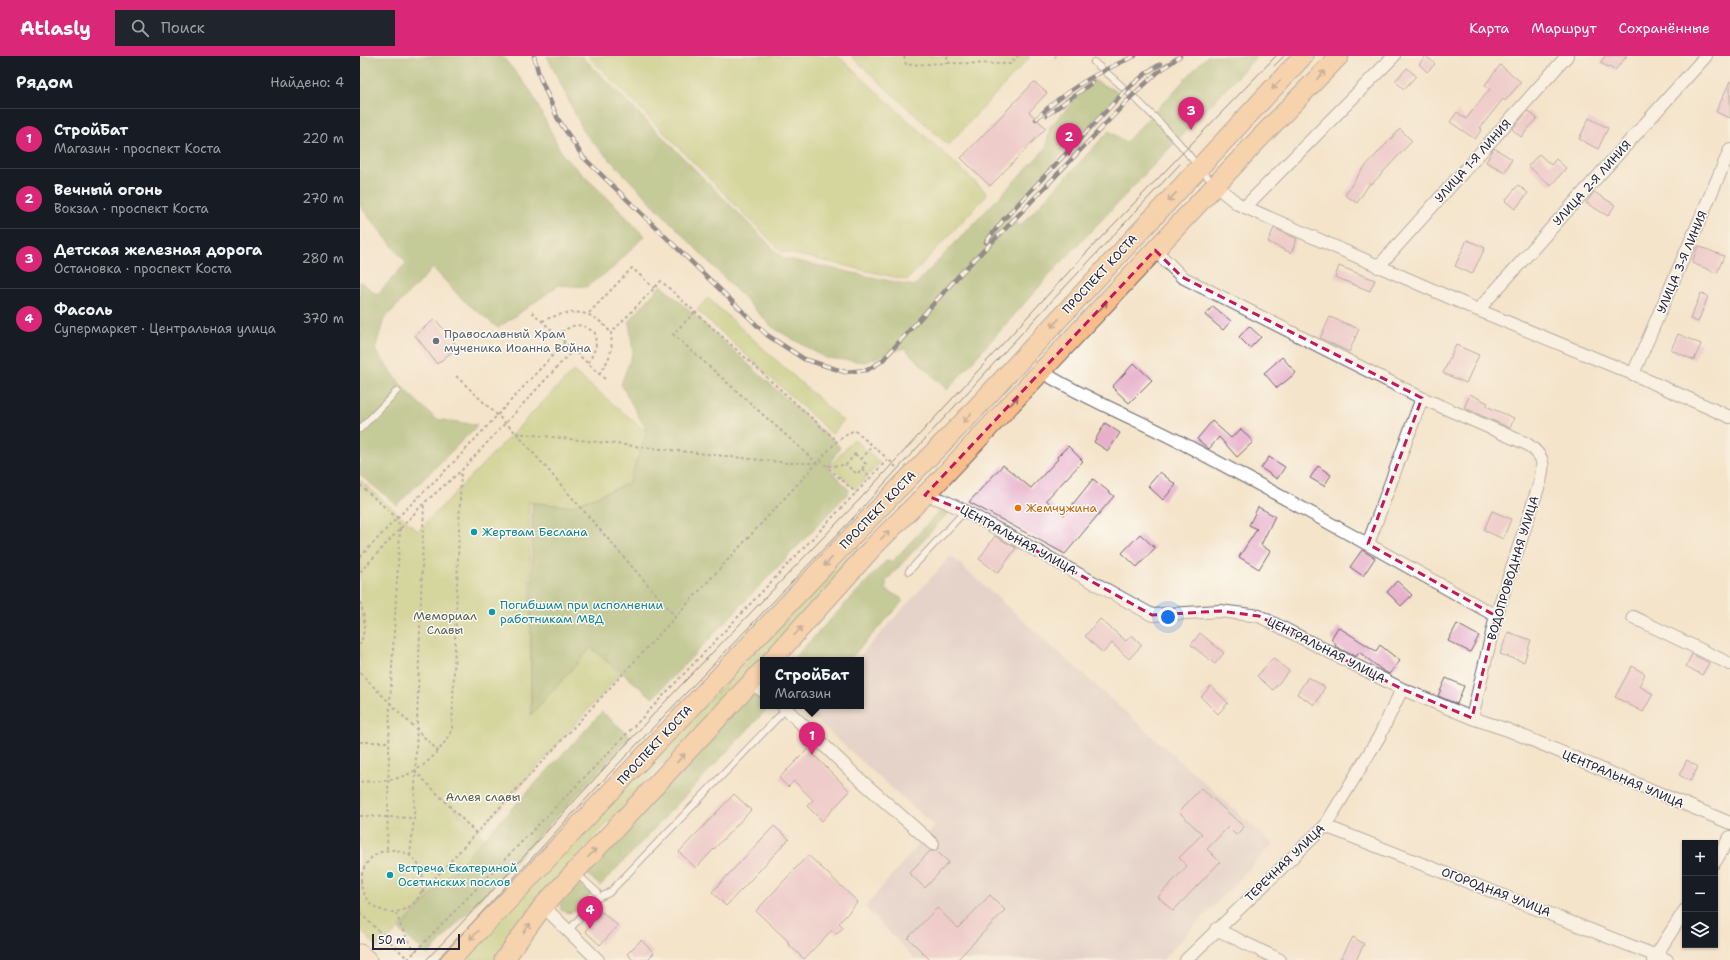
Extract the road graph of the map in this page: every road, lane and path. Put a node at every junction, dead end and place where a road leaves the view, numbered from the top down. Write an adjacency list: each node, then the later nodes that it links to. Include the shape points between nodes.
1 (904, 56): 10 (path, via 906,65)
2 (947, 56): 10 (path)
3 (1018, 56): 10 (path, via 1010,64)
4 (1303, 56): 12 (main road, ПРОСПЕКТ КОСТА, one-way to 12)
5 (1340, 56): 13 (main road, ПРОСПЕКТ КОСТА, one-way to 5)
6 (1394, 56): 14 (street)
7 (1567, 56): 16 (street, УЛИЦА 1-Я ЛИНИЯ)
8 (1706, 56): 18 (street, УЛИЦА 2-Я ЛИНИЯ)
9 (1094, 62): 12 (lane, via 1132,96)
10 (949, 63)
11 (1730, 150): 30 (street, УЛИЦА 3-Я ЛИНИЯ)
12 (1199, 168): 13 (lane); 50 (main road, ПРОСПЕКТ КОСТА, one-way to 50)
13 (1216, 186): 14 (street); 15 (main road, ПРОСПЕКТ КОСТА)
14 (1245, 207): 16 (street)
15 (1155, 250): 28 (main road, ПРОСПЕКТ КОСТА, one-way to 15); 34 (street, via 1182,277)
16 (1378, 266): 18 (street)
17 (654, 288): 20 (path, via 661,281); 21 (path, via 632,268); 23 (path)
18 (1478, 310): 30 (street)
19 (532, 312): 22 (path)
20 (695, 312): 39 (path); 44 (path, via 673,334)
21 (589, 314): 22 (path, via 558,314); 23 (path, via 603,322)
22 (542, 321): 24 (path)
23 (611, 333): 29 (path, via 612,348 607,363)
24 (556, 335): 25 (path); 27 (path, via 573,325 584,325 595,333 596,347)
25 (564, 343): 26 (path); 58 (path, via 456,460)
26 (574, 350): 27 (path); 36 (path)
27 (588, 364): 29 (path)
28 (1042, 372): 53 (main road, ПРОСПЕКТ КОСТА, one-way to 28); 60 (street, via 1066,387 1185,445)
29 (599, 374): 32 (path)
30 (1633, 374): 35 (street)
31 (456, 376): 36 (path)
32 (607, 381)
33 (397, 391): 37 (lane)
34 (1422, 398): 60 (street); 67 (street, ВОДОПРОВОДНАЯ УЛИЦА, via 1527,444 1539,453 1543,464 1540,482)
35 (1730, 417)
36 (506, 424): 38 (path); 48 (path)
37 (360, 429)
38 (516, 433): 44 (path, via 788,463); 66 (path)
39 (837, 441): 40 (path, via 854,430); 43 (path)
40 (873, 446): 41 (path); 42 (path)
41 (861, 459): 45 (path, via 855,454); 47 (path, via 866,464)
42 (888, 459): 49 (path); 50 (path)
43 (820, 460): 44 (path); 46 (path)
44 (817, 463): 66 (path)
45 (846, 465): 46 (path); 47 (path, via 857,474)
46 (827, 466): 52 (path)
47 (862, 469): 49 (path)
48 (461, 471): 55 (path); 65 (path)
49 (871, 477): 52 (path)
50 (908, 479): 54 (main road, ПРОСПЕКТ КОСТА)
51 (360, 485): 58 (path)
52 (856, 493): 108 (path)
53 (925, 495): 56 (street, ЦЕНТРАЛЬНАЯ УЛИЦА); 57 (main road, ПРОСПЕКТ КОСТА)
54 (888, 499): 57 (main road); 112 (main road, ПРОСПЕКТ КОСТА, one-way to 112)
55 (424, 503): 59 (path); 69 (path)
56 (965, 511): 62 (lane); 75 (street, ЦЕНТРАЛЬНАЯ УЛИЦА, via 1152,615 1220,611 1259,616)
57 (905, 515): 71 (main road, ПРОСПЕКТ КОСТА, one-way to 57)
58 (397, 518): 59 (path); 61 (path)
59 (400, 529): 63 (path); 76 (path)
60 (1368, 544): 67 (street)
61 (360, 557)
62 (909, 571)
63 (360, 572)
64 (360, 602): 70 (path, via 365,625)
65 (455, 616): 69 (path); 83 (path, via 452,730)
66 (675, 616): 92 (path)
67 (1496, 616): 79 (street, ВОДОПРОВОДНАЯ УЛИЦА)
68 (1633, 617): 72 (street)
69 (420, 620): 80 (path)
70 (360, 645)
71 (775, 657)
72 (1730, 664)
73 (360, 673): 76 (path)
74 (759, 681): 98 (main road, one-way to 74)
75 (1402, 689): 79 (street, ЦЕНТРАЛЬНАЯ УЛИЦА); 91 (street, ТЕРЕЧНАЯ УЛИЦА, via 1379,737)
76 (390, 702): 80 (path); 82 (path)
77 (782, 709): 107 (lane, via 609,892 598,898)
78 (786, 709): 94 (street, via 856,776)
79 (1472, 718): 90 (street, ЦЕНТРАЛЬНАЯ УЛИЦА, via 1508,730)
80 (417, 729): 83 (path); 84 (path)
81 (360, 742): 82 (path)
82 (389, 742): 85 (path)
83 (438, 752): 84 (path)
84 (415, 771): 85 (path); 89 (path); 92 (path)
85 (388, 781): 86 (path); 88 (path)
86 (360, 782)
87 (360, 816): 88 (path)
88 (387, 817): 89 (path); 95 (path)
89 (414, 818): 96 (path)
90 (1730, 823)
91 (1325, 826): 106 (street, ТЕРЕЧНАЯ УЛИЦА); 110 (street, ОГОРОДНАЯ УЛИЦА)
92 (476, 833): 100 (path)
93 (1730, 837): 97 (street)
94 (933, 844)
95 (386, 850): 96 (path, via 401,851); 99 (path, via 366,863)
96 (410, 856): 100 (path, via 422,871)
97 (1718, 857)
98 (575, 872): 101 (lane); 102 (main road)
99 (360, 880): 105 (path, via 363,893 370,904 385,912)
100 (422, 892): 105 (path, via 412,906)
101 (598, 892)
102 (543, 906): 107 (street); 113 (main road, one-way to 102)
103 (1684, 912): 110 (street)
104 (360, 913): 108 (path, via 408,959)
105 (396, 913): 108 (path)
106 (1216, 929): 115 (street, ТЕРЕЧНАЯ УЛИЦА); 116 (street)
107 (568, 931): 114 (street)
108 (415, 952)
109 (360, 953): 111 (main road)
110 (1659, 958)
111 (368, 960)
112 (450, 960)
113 (504, 960)
114 (598, 960)
115 (1186, 960)
116 (1280, 960)

